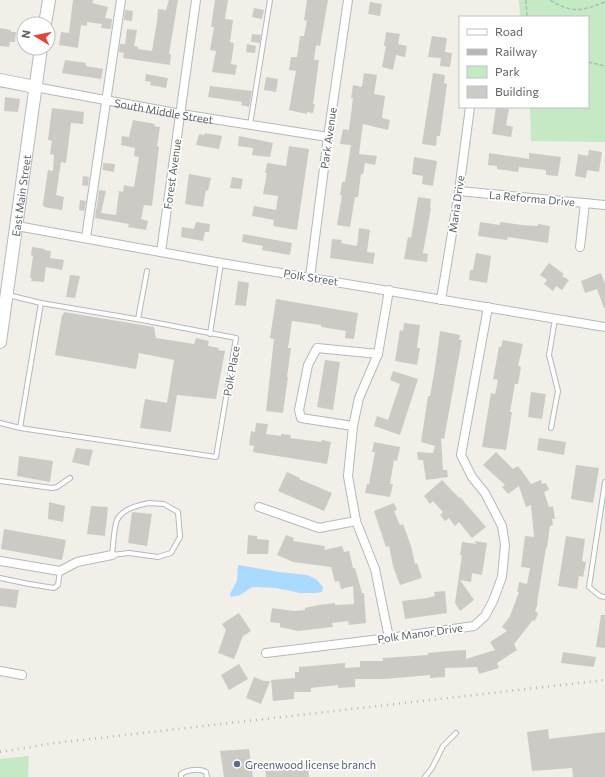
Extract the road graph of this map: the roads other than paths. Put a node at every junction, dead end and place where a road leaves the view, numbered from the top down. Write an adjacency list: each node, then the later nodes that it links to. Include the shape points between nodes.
1 (48, 0): 6 (main road)
2 (121, 0): 10 (street)
3 (196, 0): 12 (street, Forest Avenue)
4 (270, 0): 13 (lane)
5 (348, 0): 14 (street, Park Avenue)
6 (46, 16)
7 (40, 56): 9 (main road, East Main Street)
8 (0, 80): 9 (main road, South Middle Street)
9 (36, 87): 10 (street, South Middle Street); 18 (main road, East Main Street)
10 (106, 100): 12 (street, South Middle Street); 19 (street)
11 (470, 108): 15 (street, Maria Drive)
12 (181, 114): 13 (street, South Middle Street); 21 (street, Forest Avenue)
13 (250, 125): 14 (street, South Middle Street)
14 (328, 137): 24 (street, Park Avenue)
15 (458, 191): 16 (street, La Reforma Drive); 27 (street, Maria Drive)
16 (585, 203): 17 (street, La Reforma Drive); 20 (street)
17 (605, 205)
18 (17, 226): 19 (street, Polk Street); 26 (main road, East Main Street)
19 (86, 238): 21 (street, Polk Street)
20 (580, 248)
21 (161, 252): 22 (street, Polk Street)
22 (221, 263): 24 (street, Polk Street); 33 (lane)
23 (146, 271): 30 (lane)
24 (310, 277): 25 (street, Polk Street)
25 (389, 290): 27 (street, Polk Street); 35 (street)
26 (7, 295): 28 (lane, Polk Place); 34 (main road, East Main Street)
27 (441, 300): 29 (street, Polk Street)
28 (41, 303): 30 (lane, Polk Place); 38 (lane)
29 (488, 307): 31 (street, Polk Street); 51 (street, Polk Manor Drive, via 461,455 502,526 502,577 493,602 485,616 474,626)
30 (138, 319): 33 (lane, Polk Place)
31 (555, 319): 32 (street, Polk Street); 39 (lane, via 549,355 558,391)
32 (605, 327)
33 (210, 334): 38 (lane, Polk Place, via 236,338 216,457)
34 (0, 342)
35 (378, 354): 37 (street, via 359,398); 37 (street, via 317,348 308,365 299,410 301,418)
36 (0, 423): 38 (lane, Polk Place)
37 (353, 426): 45 (street, via 348,476)
38 (20, 428)
39 (551, 428)
40 (70, 478): 41 (lane, via 52,488)
41 (0, 481)
42 (605, 482): 44 (lane)
43 (259, 507): 45 (street, via 319,528)
44 (602, 515): 50 (lane, via 589,587)
45 (356, 521): 51 (street, via 375,569)
46 (112, 555): 46 (lane, via 129,552 158,557 171,553 180,537 178,512 164,504 150,503 136,505 125,512 117,520); 48 (street, via 77,562)
47 (0, 561): 48 (street)
48 (60, 571): 49 (lane, via 58,585 54,588)
49 (0, 578)
50 (605, 597)
51 (389, 638): 52 (street, Polk Manor Drive)
52 (266, 653)
53 (0, 671): 54 (street)
54 (22, 675)
55 (456, 733): 58 (lane, via 443,746)
56 (181, 777): 57 (lane, via 185,772 203,770)
57 (207, 777)
58 (425, 777)

